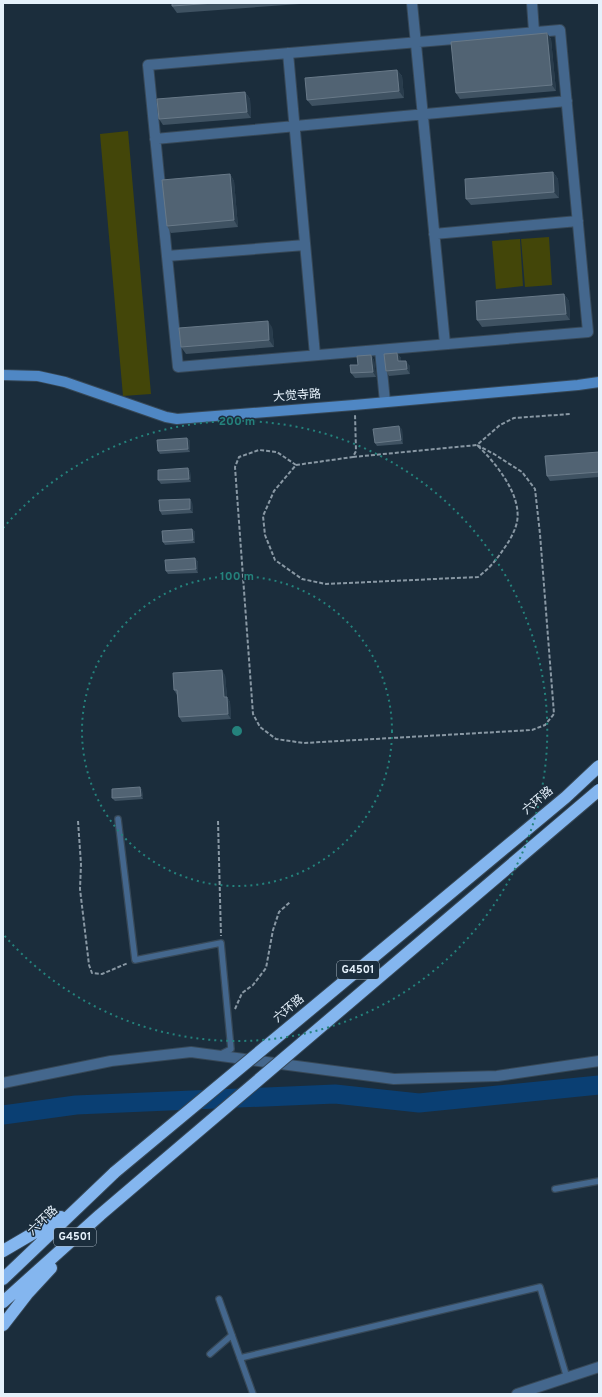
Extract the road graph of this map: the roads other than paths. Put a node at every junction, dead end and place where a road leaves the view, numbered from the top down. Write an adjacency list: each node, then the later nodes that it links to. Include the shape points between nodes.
1 (412, 3): 4 (street)
2 (532, 3): 3 (street)
3 (534, 32): 4 (street); 6 (street, via 560,30)
4 (415, 42): 5 (street); 7 (street)
5 (288, 53): 8 (street); 9 (street, via 148,65)
6 (567, 101): 7 (street); 10 (street)
7 (422, 114): 8 (street); 11 (street)
8 (294, 126): 9 (street); 12 (street)
9 (155, 139): 13 (street)
10 (578, 221): 11 (street); 14 (street, via 588,332)
11 (434, 234): 14 (street)
12 (305, 245): 13 (street); 16 (street)
13 (167, 256): 16 (street, via 178,367)
14 (445, 344): 15 (street)
15 (380, 350): 16 (street); 19 (street)
16 (315, 356)
17 (3, 375): 19 (main road, 大觉寺路, via 38,376 65,382 177,419)
18 (599, 382): 19 (main road, 大觉寺路)
19 (385, 402)
20 (599, 766): 28 (highway, 六环路 / G4501, bridge, via 566,797 116,1172)
21 (599, 790): 29 (highway, G4501, bridge)
22 (118, 819): 23 (lane, via 135,960 221,943 231,1048)
23 (217, 1056): 24 (street, via 394,1079 497,1076); 25 (street, via 191,1052 111,1061)
24 (599, 1060)
25 (3, 1083)
26 (599, 1181): 27 (lane)
27 (556, 1189)
28 (80, 1206): 30 (highway); 31 (highway, 六环路 / G4501)
29 (100, 1215): 33 (highway, G4501); 34 (highway, via 27,1294)
30 (3, 1251)
31 (3, 1279)
32 (219, 1299): 35 (lane)
33 (3, 1302)
34 (3, 1325)
35 (232, 1335): 36 (lane); 37 (lane)
36 (210, 1354)
37 (240, 1358): 39 (lane, via 540,1287); 40 (lane)
38 (599, 1367): 39 (street)
39 (567, 1378): 41 (street)
40 (253, 1394)
41 (517, 1394)

